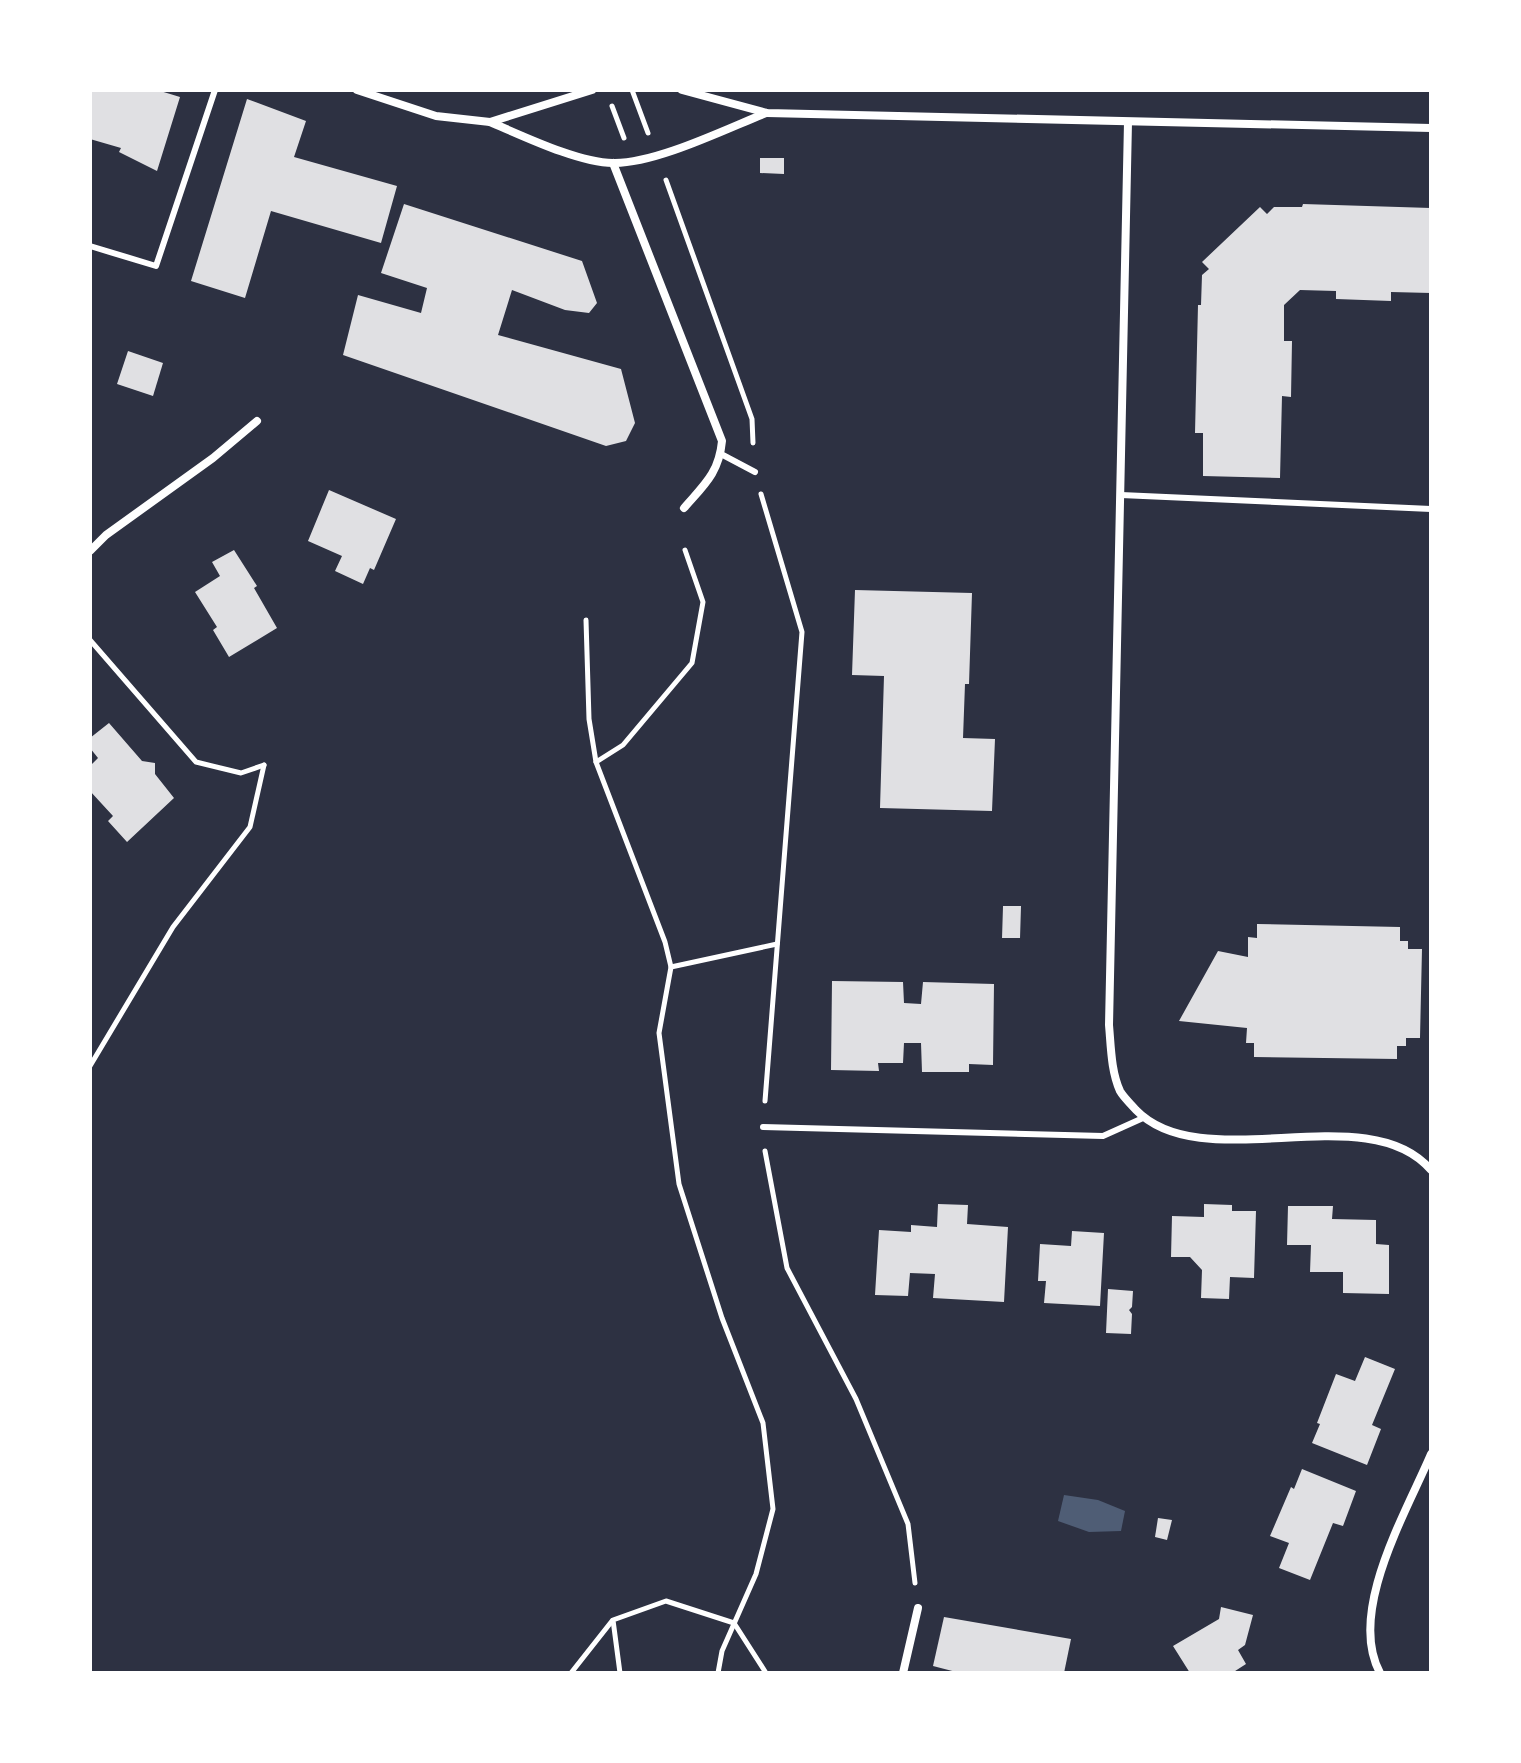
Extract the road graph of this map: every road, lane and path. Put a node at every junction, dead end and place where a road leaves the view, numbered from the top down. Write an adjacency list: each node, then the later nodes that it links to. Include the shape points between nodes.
1 (215, 90): 12 (lane, via 156,266)
2 (357, 90): 7 (street, via 436,116)
3 (592, 90): 7 (street)
4 (632, 90): 10 (path)
5 (682, 90): 6 (street)
6 (767, 113): 8 (street); 10 (street)
7 (490, 122): 11 (street, via 566,153)
8 (1128, 122): 9 (street); 16 (street)
9 (1431, 128)
10 (657, 156): 11 (street); 15 (path, via 752,419)
11 (613, 163): 14 (street, via 722,441)
12 (90, 246)
13 (257, 421): 20 (street)
14 (721, 454): 15 (lane); 17 (street)
15 (755, 472)
16 (1121, 495): 18 (lane); 27 (street, via 1109,1025 1121,1095)
17 (684, 508)
18 (1431, 509)
19 (685, 550): 23 (path, via 703,602 692,663 623,745)
20 (90, 551)
21 (586, 620): 23 (path)
22 (90, 640): 26 (path, via 196,762 241,773 264,765 250,827 173,927)
23 (596, 762): 25 (path)
24 (777, 944): 25 (path)
25 (671, 967): 33 (path, via 659,1033 679,1184 763,1423 773,1509 756,1574)
26 (90, 1066)
27 (1143, 1118): 28 (lane, via 1103,1136); 29 (street, via 1186,1138 1393,1143)
28 (763, 1127)
29 (1431, 1170)
30 (1431, 1454): 39 (street, via 1376,1582 1368,1622 1373,1661)
31 (918, 1608): 38 (street)
32 (613, 1620): 33 (path, via 666,1601); 34 (path); 35 (path)
33 (734, 1623): 36 (path); 37 (path)
34 (571, 1673)
35 (620, 1673)
36 (718, 1673)
37 (766, 1673)
38 (903, 1673)
39 (1380, 1673)

